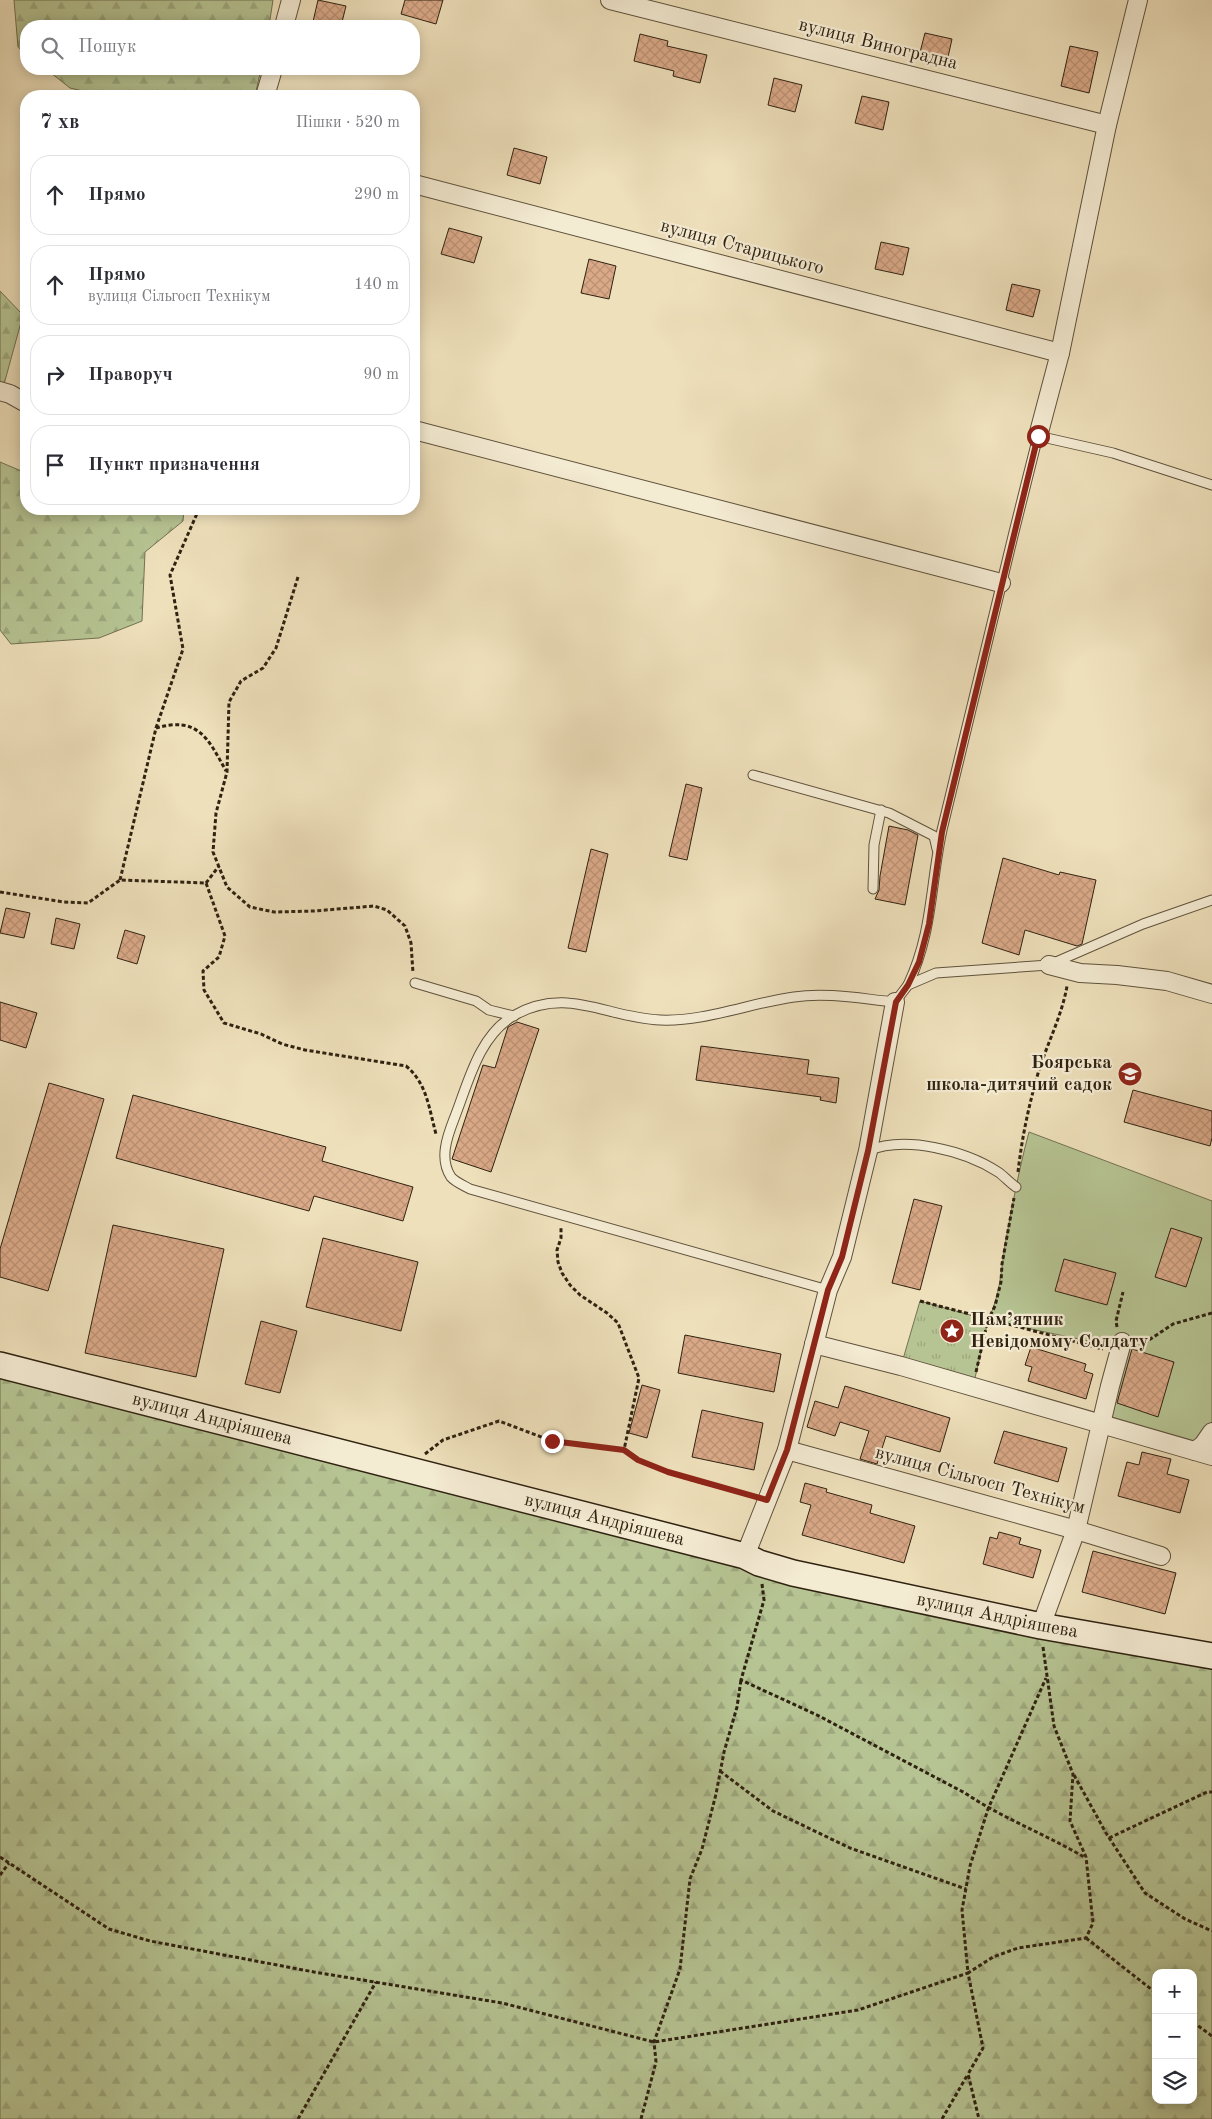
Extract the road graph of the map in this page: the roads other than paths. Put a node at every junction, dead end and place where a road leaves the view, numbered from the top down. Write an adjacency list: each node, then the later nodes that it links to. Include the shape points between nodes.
1 (291, 0): 4 (street)
2 (610, 0): 7 (street, вулиця Виноградна)
3 (1138, 0): 7 (street)
4 (286, 20)
5 (271, 75): 6 (street)
6 (267, 90)
7 (1106, 124): 9 (street)
8 (420, 186): 9 (street, вулиця Старицького)
9 (1060, 353): 13 (street)
10 (0, 392): 11 (street)
11 (20, 400)
12 (420, 432): 15 (street)
13 (1038, 436): 14 (lane, via 1113,453); 15 (lane)
14 (1212, 485)
15 (1001, 583): 18 (lane)
16 (752, 775): 17 (lane)
17 (881, 810): 18 (lane, via 934,836); 19 (lane, via 874,845)
18 (938, 852): 23 (lane, via 929,924 919,962)
19 (873, 889)
20 (1212, 900): 21 (lane, via 1143,924)
21 (1049, 965): 23 (lane, via 936,973); 24 (street, via 1080,972 1167,982)
22 (415, 984): 26 (lane, via 476,1001 490,1010)
23 (908, 985): 25 (lane)
24 (1212, 994)
25 (896, 1002): 26 (lane, via 832,995 795,996 690,1020 630,1017 580,1003 546,1003); 27 (street)
26 (514, 1016): 29 (lane, via 495,1030 483,1048 448,1135 444,1160 452,1178 470,1189)
27 (868, 1151): 28 (lane, via 879,1146 908,1144 968,1156 1000,1173); 29 (street, via 842,1257)
28 (1016, 1187)
29 (828, 1290): 30 (street)
30 (814, 1344): 33 (street); 35 (street)
31 (1121, 1348): 33 (street)
32 (0, 1365): 40 (street, вулиця Андріяшева)
33 (1101, 1424): 36 (street); 38 (street)
34 (1212, 1432): 36 (street)
35 (787, 1450): 38 (street, вулиця Сільгосп Технікум); 40 (street, via 767,1500)
36 (1195, 1451): 37 (street)
37 (1212, 1456)
38 (1076, 1530): 39 (street, вулиця Сільгосп Технікум); 41 (street)
39 (1161, 1556)
40 (752, 1560): 41 (street, вулиця Андріяшева, via 793,1573)
41 (1041, 1626): 42 (street, вулиця Андріяшева)
42 (1212, 1656)

